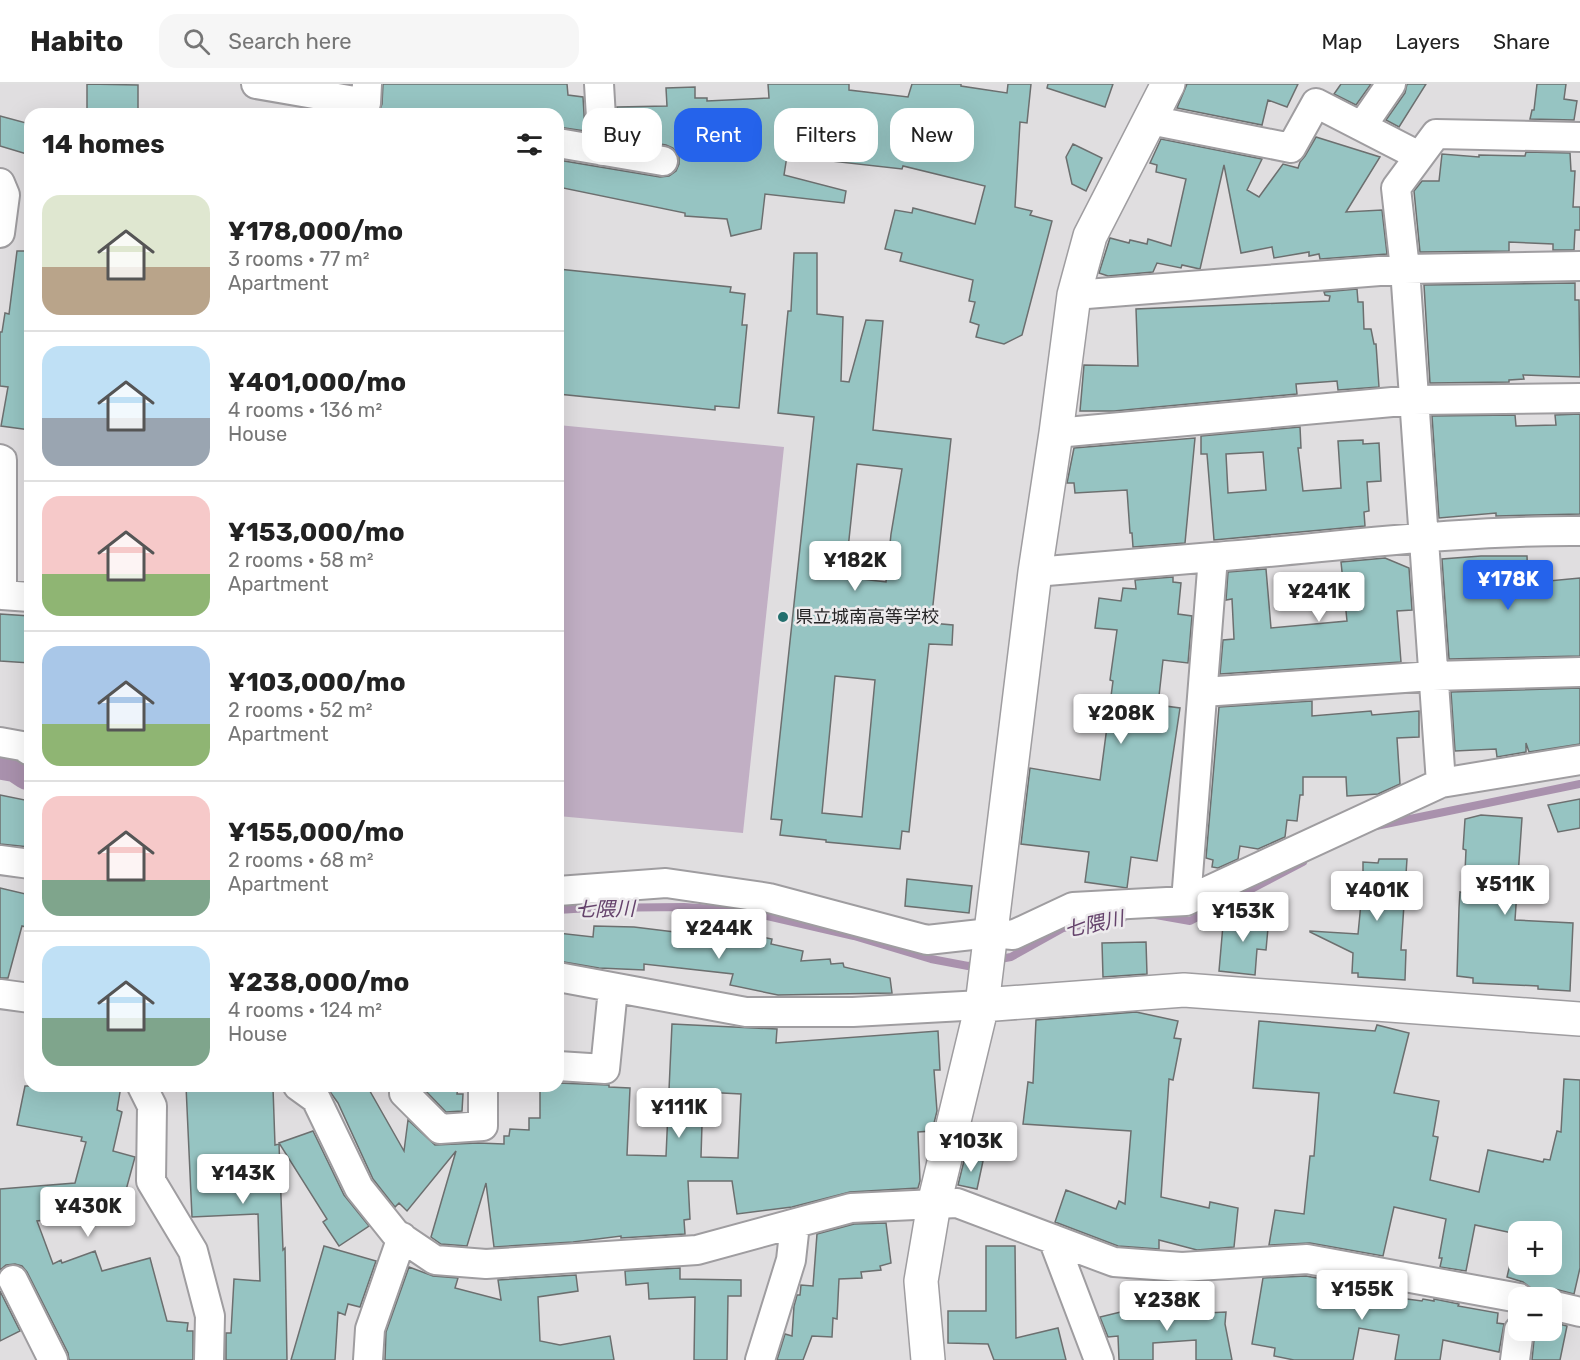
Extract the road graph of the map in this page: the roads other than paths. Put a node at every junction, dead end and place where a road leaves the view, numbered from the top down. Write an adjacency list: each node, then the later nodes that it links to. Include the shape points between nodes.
1 (256, 84): 2 (street, via 366,103)
2 (367, 84)
3 (599, 84): 6 (street)
4 (1168, 84): 7 (street)
5 (1391, 84): 8 (street)
6 (600, 108)
7 (1150, 120): 8 (street, via 1291,148 1316,103); 17 (street, via 1090,236)
8 (1362, 126): 12 (street)
9 (1580, 137): 12 (street, via 1436,134)
10 (564, 144): 11 (street)
11 (582, 147)
12 (1419, 156): 16 (street, via 1396,188)
13 (0, 183): 14 (street, via 5,195)
14 (0, 233)
15 (1580, 266): 16 (street)
16 (1405, 268): 17 (street); 19 (street)
17 (1074, 295): 20 (street)
18 (1580, 398): 19 (street)
19 (1414, 400): 20 (street); 23 (street)
20 (1056, 434): 25 (street)
21 (0, 459): 26 (street, via 2,595)
22 (1580, 531): 23 (street)
23 (1424, 539): 24 (street); 28 (street)
24 (1213, 558): 25 (street); 29 (street)
25 (1035, 572): 38 (street)
26 (24, 597)
27 (1580, 672): 28 (street)
28 (1433, 676): 29 (street); 33 (street)
29 (1203, 692): 37 (street)
30 (0, 742): 31 (street)
31 (24, 747)
32 (1580, 760): 33 (street)
33 (1441, 783): 37 (street)
34 (0, 860): 35 (street)
35 (24, 863)
36 (564, 891): 38 (street, via 666,883 769,898 927,940)
37 (1186, 901): 38 (street, via 1073,907 1013,935)
38 (989, 941): 42 (street)
39 (564, 978): 40 (street)
40 (613, 989): 42 (street, via 746,1012 853,1012); 45 (street, via 605,1069)
41 (0, 994): 43 (street)
42 (983, 996): 44 (street, via 1184,990); 50 (street)
43 (24, 997)
44 (1580, 1020)
45 (564, 1066)
46 (145, 1092): 60 (street, via 152,1106 151,1180 193,1251 210,1316)
47 (306, 1092): 52 (street, via 316,1099 359,1188)
48 (404, 1092): 49 (street, via 440,1129 483,1126)
49 (483, 1092)
50 (934, 1204): 51 (street, via 851,1208); 53 (street, via 957,1203); 63 (street, via 921,1281)
51 (795, 1224): 52 (street, via 697,1250 486,1264 435,1260); 62 (street, via 791,1260)
52 (402, 1237): 61 (street, via 370,1329)
53 (1053, 1239): 55 (street, via 1114,1262 1182,1268 1307,1259); 64 (street)
54 (13, 1280): 59 (street)
55 (1508, 1296)
56 (1562, 1308): 57 (street)
57 (1580, 1312)
58 (1518, 1341): 65 (street)
59 (53, 1360)
60 (209, 1360)
61 (368, 1360)
62 (760, 1360)
63 (928, 1360)
64 (1099, 1360)
65 (1515, 1360)

